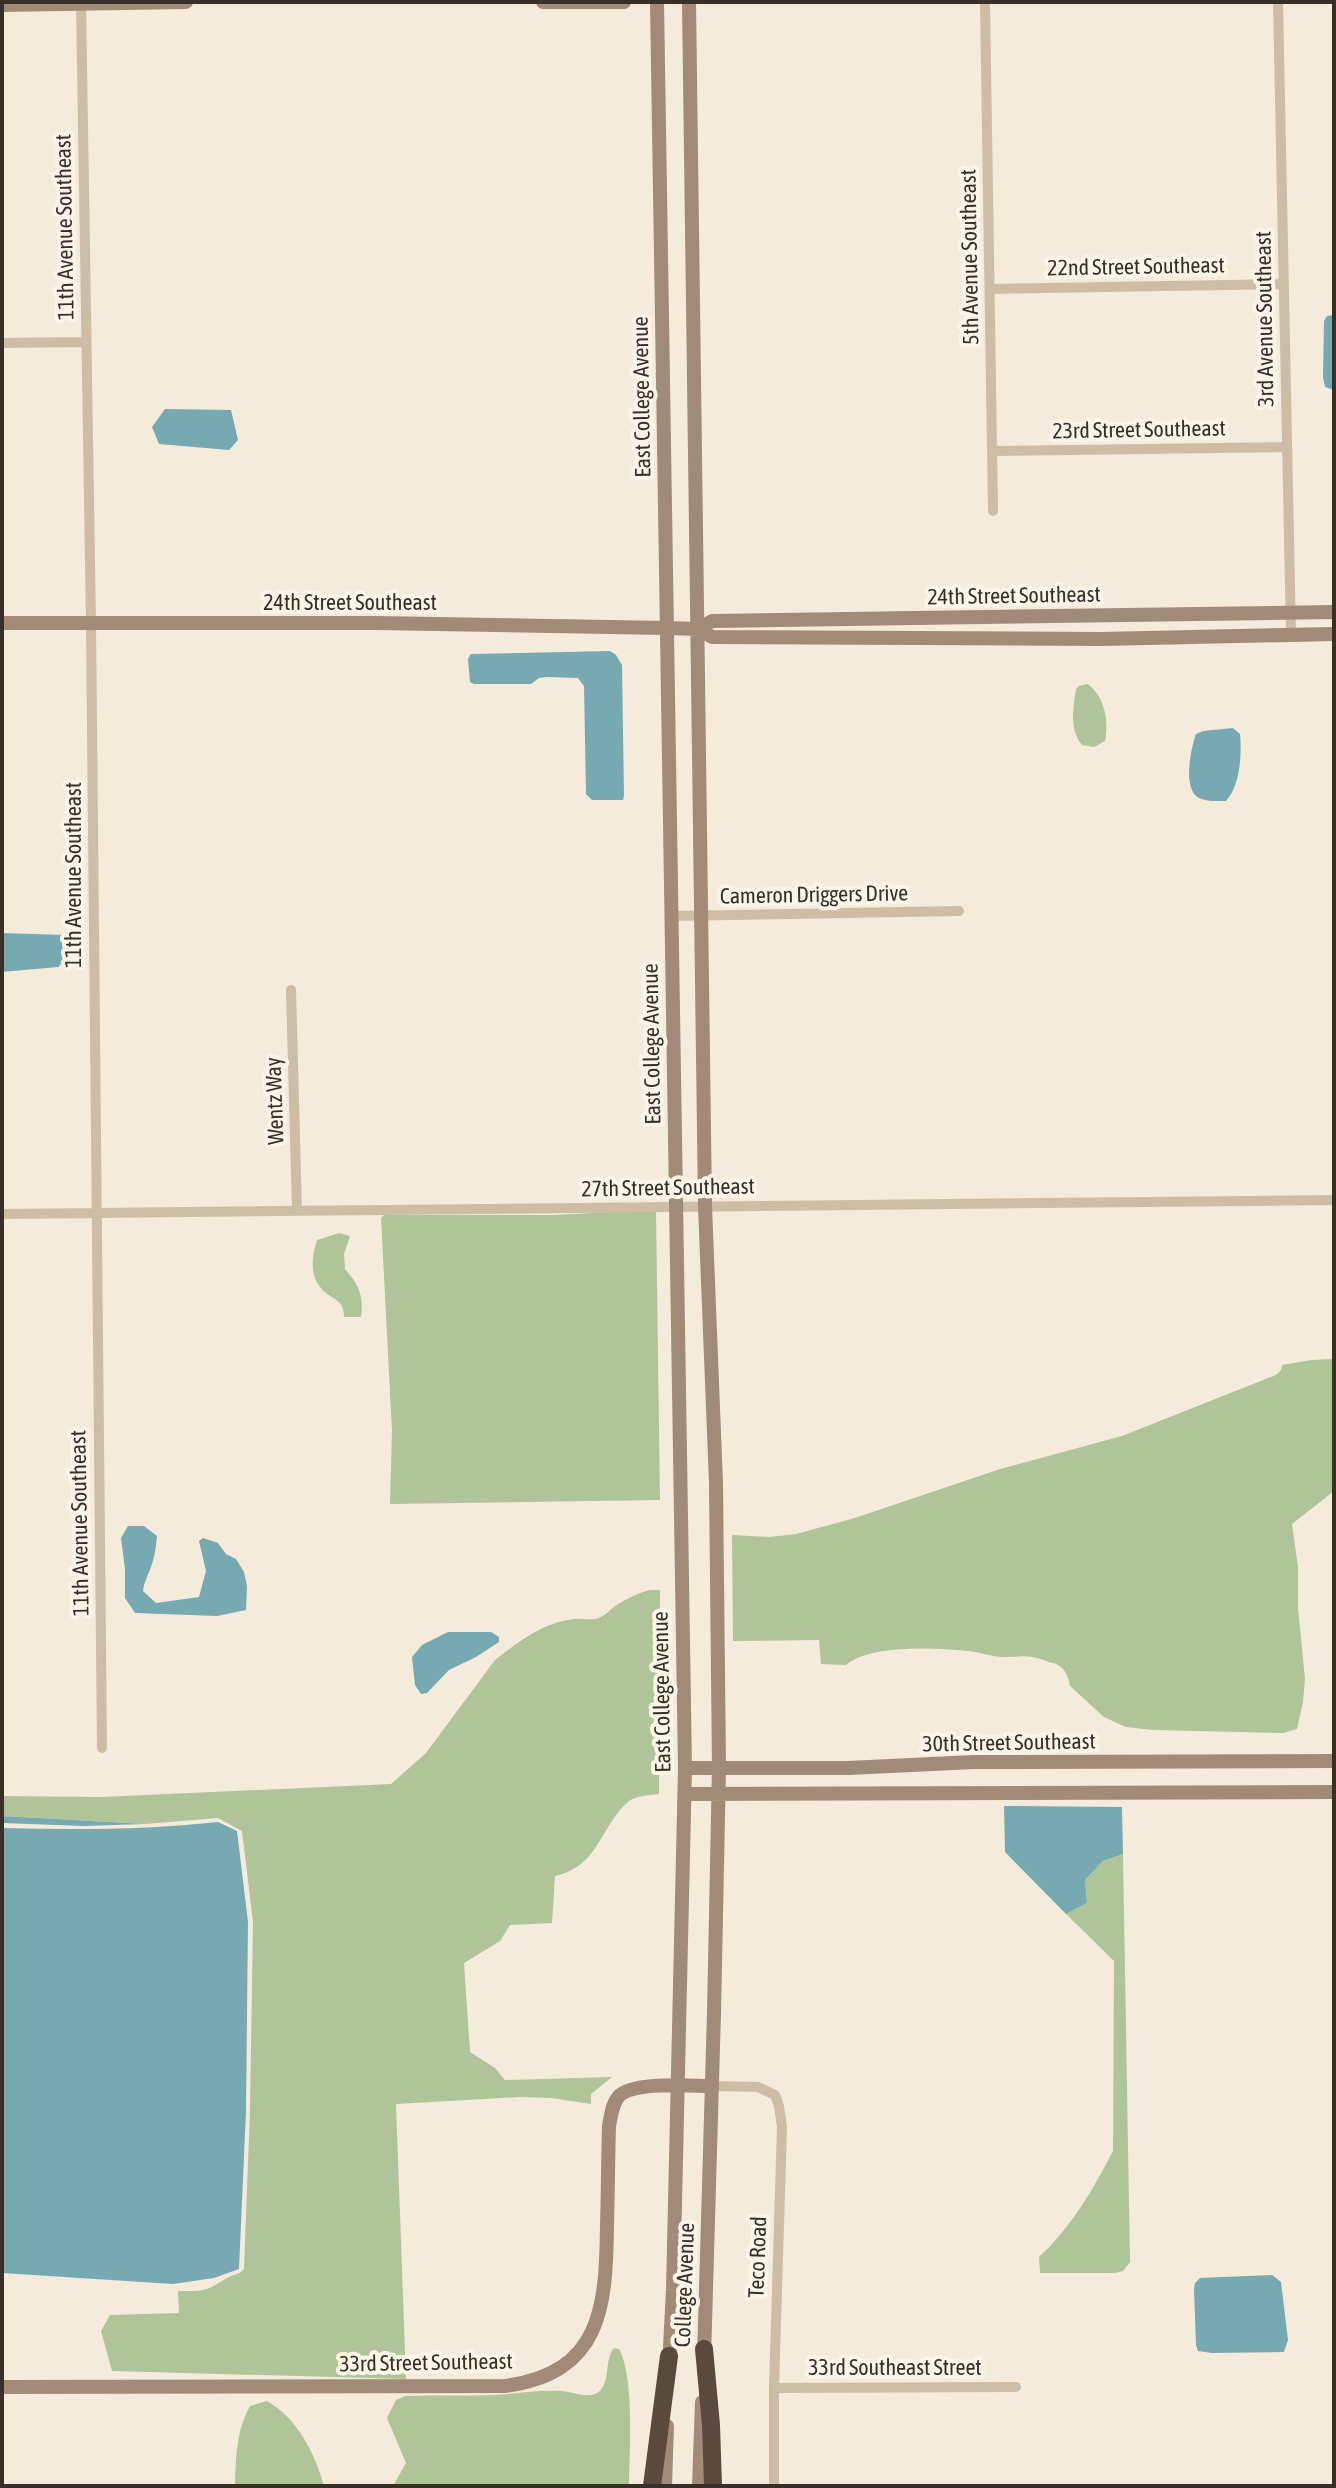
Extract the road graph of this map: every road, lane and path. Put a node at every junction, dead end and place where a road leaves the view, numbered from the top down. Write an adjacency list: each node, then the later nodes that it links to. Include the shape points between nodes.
1 (186, 2): 8 (main road)
2 (543, 2): 3 (main road)
3 (624, 2)
4 (657, 2): 21 (main road, East College Avenue)
5 (689, 2): 22 (main road)
6 (985, 2): 11 (street, 5th Avenue Southeast)
7 (1278, 2): 10 (street, 3rd Avenue Southeast)
8 (81, 3): 9 (main road); 12 (street, 11th Avenue Southeast)
9 (2, 5)
10 (1283, 284): 11 (street, 22nd Street Southeast); 14 (street, 3rd Avenue Southeast)
11 (990, 289): 15 (street, 5th Avenue Southeast)
12 (86, 342): 13 (street); 20 (street, 11th Avenue Southeast)
13 (2, 343)
14 (1286, 447): 15 (street, 23rd Street Southeast); 17 (street, 3rd Avenue Southeast)
15 (992, 451): 16 (street, 5th Avenue Southeast)
16 (993, 511)
17 (1290, 612): 18 (main road, 24th Street Southeast); 22 (main road, 24th Street Southeast, via 712,621); 24 (street, 3rd Avenue Southeast)
18 (1334, 612)
19 (2, 623): 20 (main road, 24th Street Southeast)
20 (91, 623): 21 (main road, 24th Street Southeast); 34 (street, 11th Avenue Southeast)
21 (667, 628): 22 (main road, 24th Street Southeast); 26 (main road, East College Avenue)
22 (698, 629): 24 (main road, 24th Street Southeast, via 712,637); 27 (main road)
23 (1334, 634): 24 (main road, 24th Street Southeast)
24 (1291, 635)
25 (959, 911): 27 (street, Cameron Driggers Drive)
26 (671, 916): 27 (street, Cameron Driggers Drive); 30 (main road, East College Avenue)
27 (701, 916): 31 (main road)
28 (291, 990): 32 (street, Wentz Way)
29 (1334, 1200): 31 (street, 27th Street Southeast)
30 (675, 1206): 31 (street, 27th Street Southeast); 32 (street, 27th Street Southeast); 38 (main road, East College Avenue)
31 (705, 1206): 37 (main road, via 716,1483)
32 (297, 1211): 34 (street, 27th Street Southeast)
33 (2, 1214): 34 (street, 27th Street Southeast)
34 (96, 1214): 35 (street, 11th Avenue Southeast)
35 (102, 1748)
36 (1334, 1761): 37 (main road, 30th Street Southeast)
37 (719, 1767): 38 (main road, 30th Street Southeast); 41 (main road)
38 (685, 1768): 40 (main road, East College Avenue)
39 (1334, 1792): 41 (main road)
40 (685, 1794): 41 (main road); 42 (main road, East College Avenue)
41 (718, 1794): 43 (main road)
42 (678, 2086): 43 (main road, 33rd Street Southeast); 45 (main road, College Avenue); 46 (main road, 33rd Street Southeast, via 629,2090 612,2111 603,2303 596,2326 578,2352 548,2376 505,2386)
43 (712, 2086): 44 (main road, College Avenue); 48 (street, Teco Road, via 758,2087 775,2095 779,2106)
44 (704, 2349): 51 (main road, College Avenue); 52 (highway)
45 (669, 2356): 49 (highway); 50 (main road, College Avenue)
46 (2, 2387)
47 (1016, 2387): 48 (street, 33rd Southeast Street)
48 (774, 2388): 53 (street, Teco Road)
49 (652, 2486)
50 (665, 2486)
51 (699, 2486)
52 (713, 2486)
53 (774, 2486)

